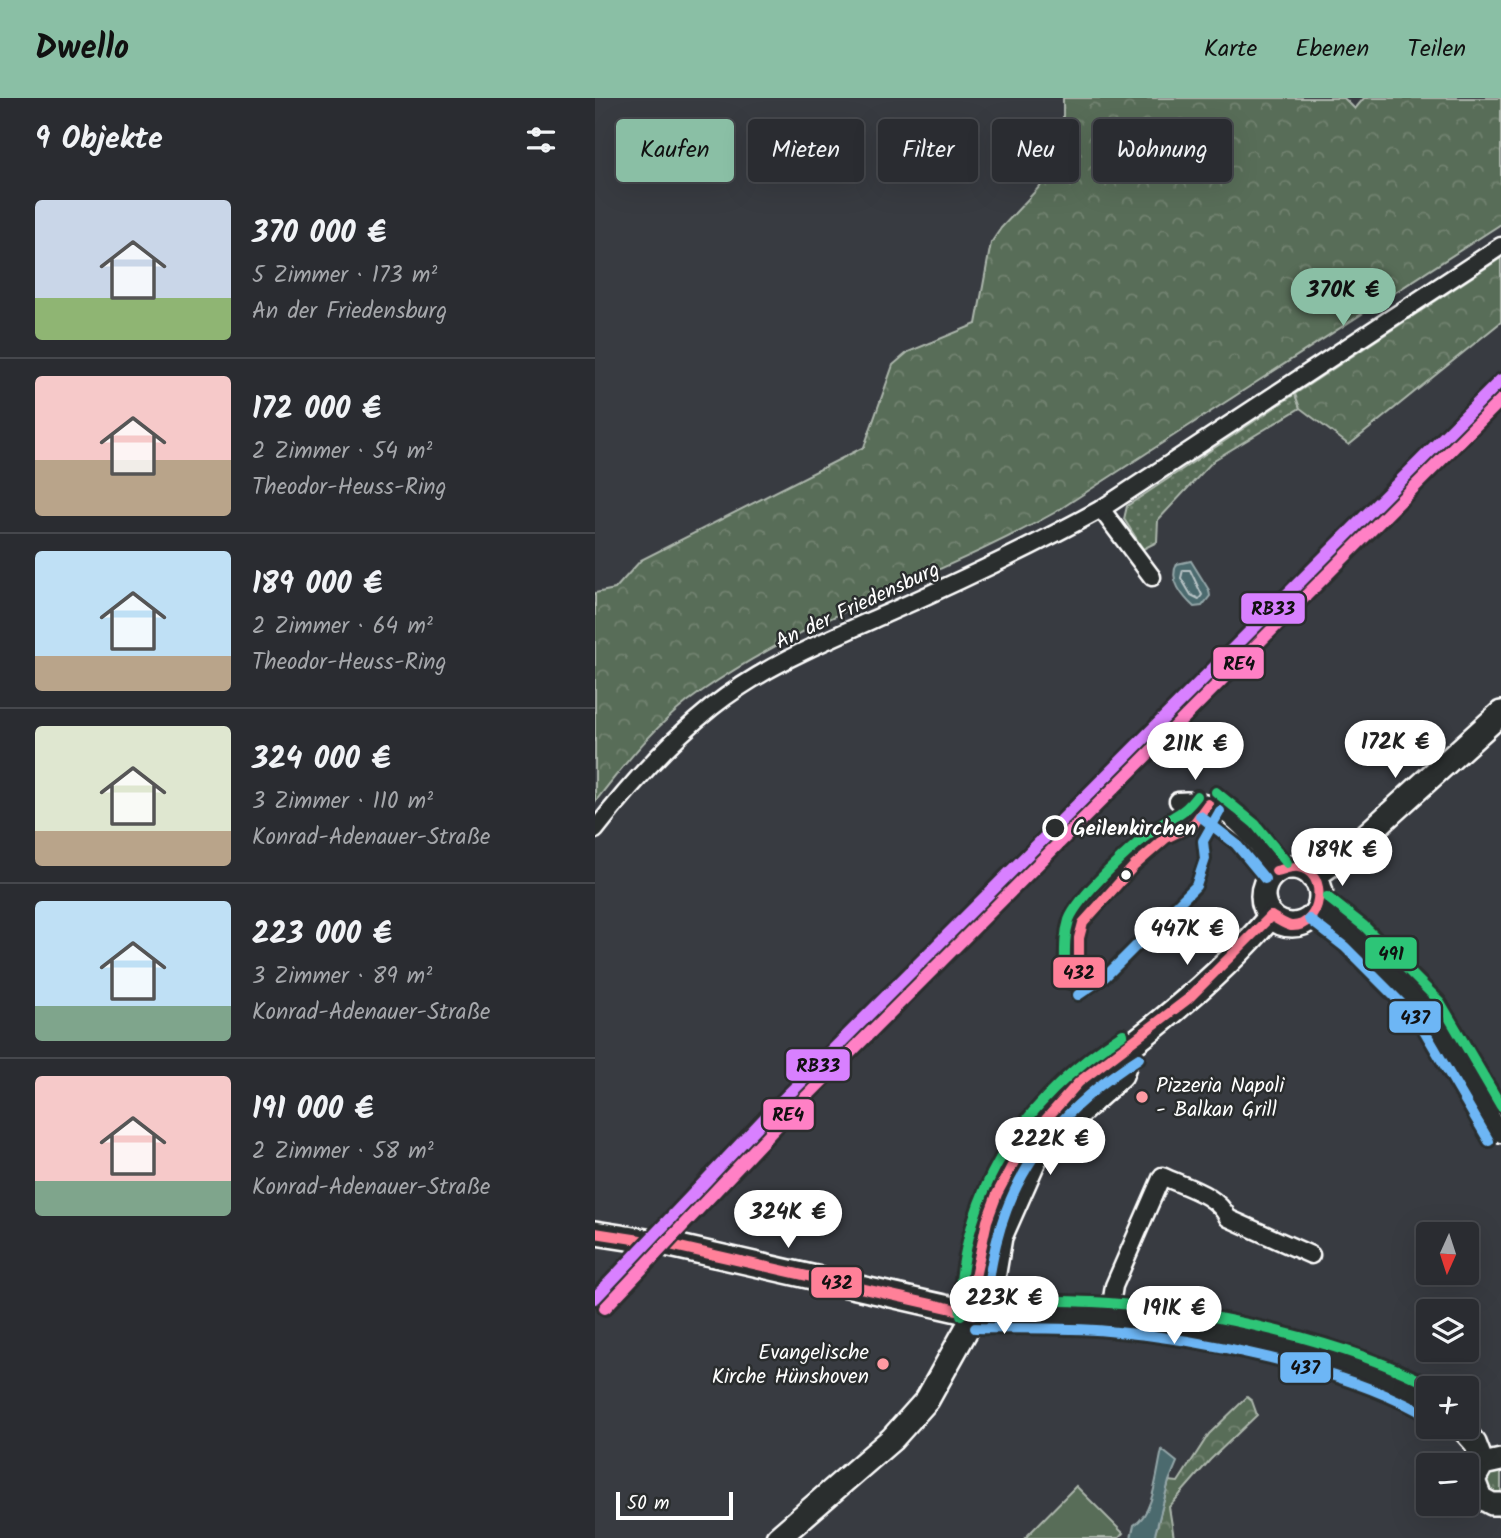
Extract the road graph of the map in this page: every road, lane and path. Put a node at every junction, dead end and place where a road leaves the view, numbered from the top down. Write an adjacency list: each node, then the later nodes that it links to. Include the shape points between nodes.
1 (1501, 246): 2 (street, An der Friedensburg)
2 (1101, 509): 3 (street); 6 (street, An der Friedensburg, via 1032,547 831,637 713,706 640,773)
3 (1152, 576)
4 (1501, 713): 8 (main road, via 1348,852)
5 (1178, 801): 7 (street, via 1208,804 1233,820)
6 (595, 831)
7 (1276, 871): 8 (main road, via 1291,867); 10 (main road, via 1262,896)
8 (1313, 877): 9 (main road, via 1320,888)
9 (1318, 908): 10 (main road, via 1310,919 1297,924); 11 (street, via 1354,936 1429,1012)
10 (1271, 916): 14 (main road, via 1131,1046 1092,1072 1041,1120 1018,1149 983,1234 972,1294)
11 (1501, 1134)
12 (595, 1233): 14 (main road, via 666,1244)
13 (1311, 1255): 15 (street, via 1228,1218 1223,1206 1162,1176 1114,1286)
14 (975, 1314): 15 (street); 20 (main road, via 948,1367 913,1418)
15 (1109, 1317): 16 (street, via 1244,1340 1389,1379)
16 (1416, 1394)
17 (1471, 1439): 18 (street)
18 (1492, 1462): 19 (street, via 1474,1480 1477,1493 1486,1502)
19 (1501, 1504)
20 (778, 1538)

